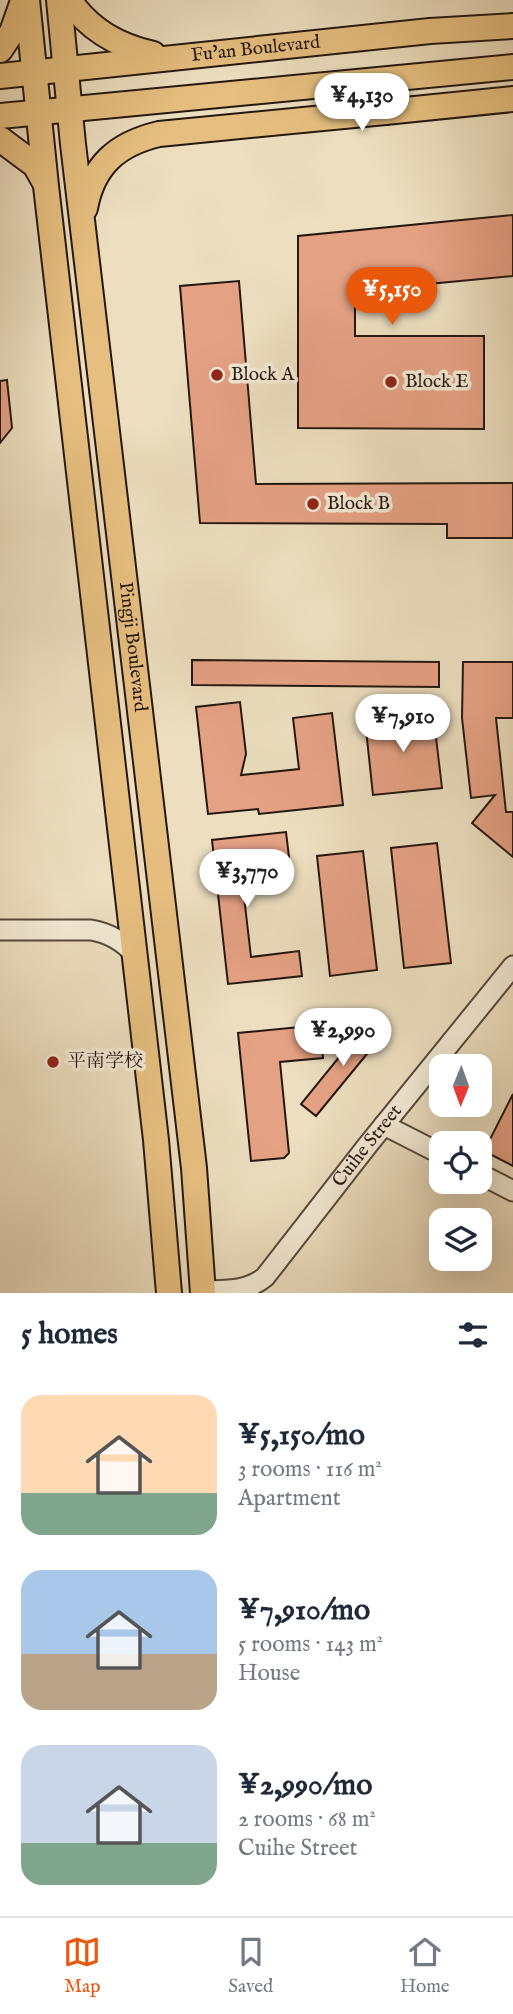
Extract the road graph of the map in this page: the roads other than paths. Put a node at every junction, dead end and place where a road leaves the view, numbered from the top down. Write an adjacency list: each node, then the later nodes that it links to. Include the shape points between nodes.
1 (25, 0): 5 (main road); 9 (main road, Pingji Boulevard)
2 (59, 0): 8 (main road, Pingji Boulevard)
3 (69, 0): 6 (main road, via 87,22 118,44)
4 (513, 26): 6 (main road, Fu'an Boulevard)
5 (0, 50)
6 (175, 57): 8 (main road, Fu'an Boulevard)
7 (513, 67): 11 (main road)
8 (66, 68): 9 (main road, Fu'an Boulevard); 13 (main road, Pingji Boulevard)
9 (34, 72): 10 (main road, Fu'an Boulevard); 15 (main road, Pingji Boulevard)
10 (0, 75)
11 (212, 95): 13 (main road); 14 (main road)
12 (513, 99): 14 (main road)
13 (70, 109): 15 (main road); 19 (main road, Pingji Boulevard)
14 (385, 111): 19 (main road, via 137,139 114,154 94,178)
15 (38, 112): 16 (main road); 18 (main road, Pingji Boulevard)
16 (0, 116)
17 (0, 139): 18 (main road, via 35,165)
18 (46, 186): 20 (main road, Pingji Boulevard)
19 (83, 230): 29 (main road, Pingji Boulevard)
20 (128, 900): 22 (street, via 119,916); 23 (main road, Pingji Boulevard)
21 (0, 930): 22 (street)
22 (91, 930): 23 (street, via 122,943)
23 (135, 955): 30 (main road, Pingji Boulevard)
24 (513, 966): 25 (street, Cuihe Street)
25 (384, 1125): 26 (street); 32 (street, Cuihe Street)
26 (429, 1148)
27 (492, 1180): 28 (street)
28 (513, 1191)
29 (200, 1236): 30 (main road); 33 (main road, Pingji Boulevard)
30 (164, 1239): 31 (main road, Pingji Boulevard)
31 (168, 1289)
32 (257, 1289): 33 (street, Cuihe Street)
33 (203, 1292)

